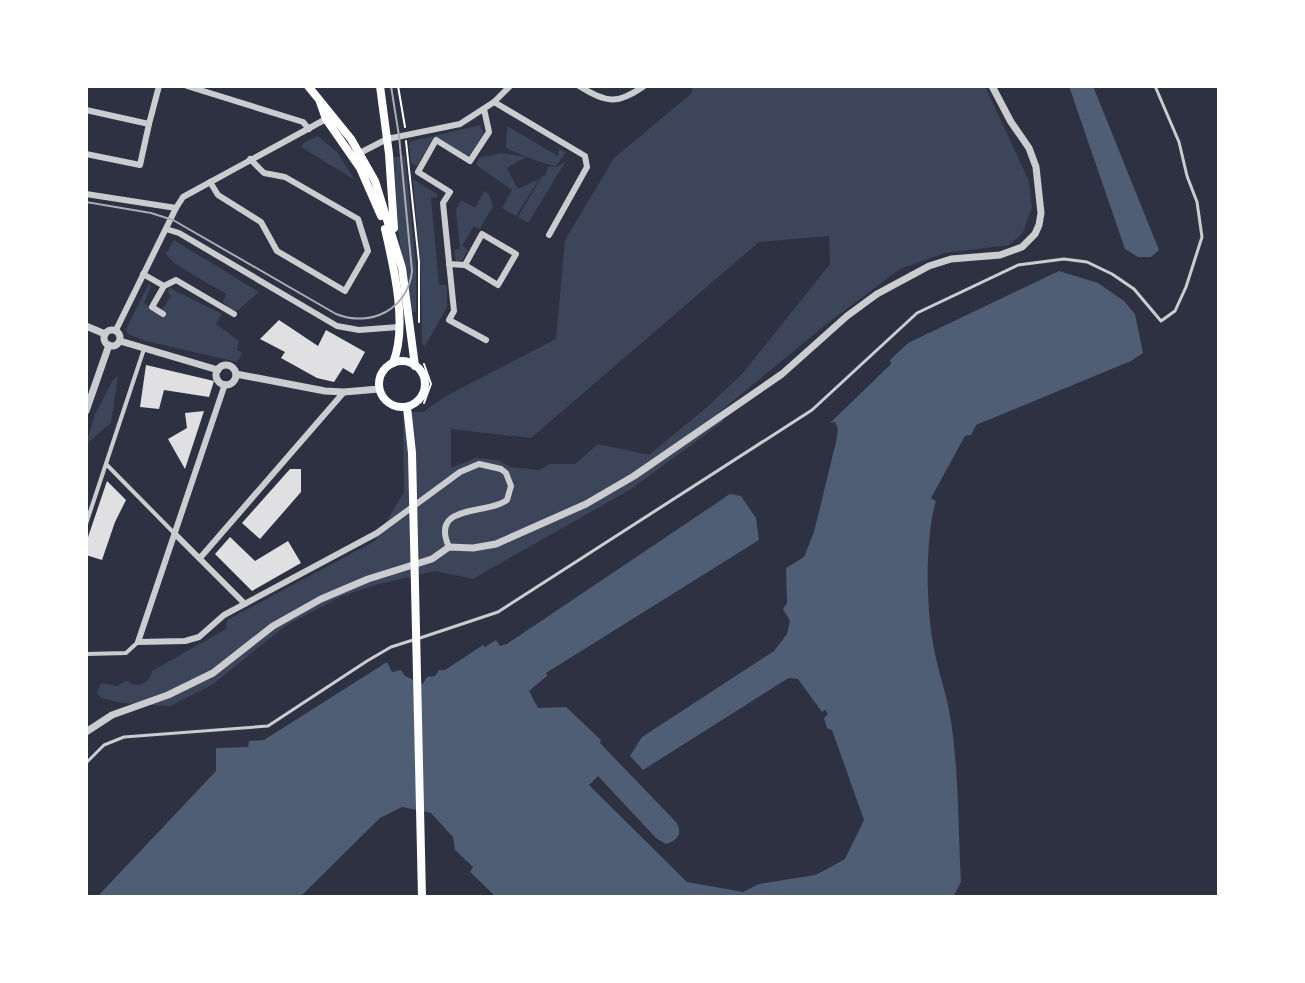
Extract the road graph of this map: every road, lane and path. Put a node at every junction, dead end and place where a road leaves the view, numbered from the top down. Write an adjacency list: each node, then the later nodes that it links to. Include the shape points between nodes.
1 (159, 86): 16 (street)
2 (187, 86): 17 (street, via 303,122)
3 (308, 86): 11 (main road)
4 (380, 86): 19 (main road)
5 (398, 86): 18 (path)
6 (510, 86): 12 (street)
7 (579, 86): 8 (street, via 600,98 625,99)
8 (644, 86)
9 (992, 86): 57 (street, via 1036,167 1041,213 1030,241 1011,253 929,266 877,294 782,374 586,504 496,544)
10 (1155, 86): 63 (lane, via 1179,142 1202,237 1175,311 1161,321 1134,289 1087,262 1018,265 917,313 812,410 498,612 391,647 268,726 124,737 104,745)
11 (319, 102): 15 (main road); 21 (main road)
12 (494, 102): 13 (street); 27 (street, via 585,156 587,167)
13 (484, 109): 18 (street, via 460,124); 29 (street, via 489,132 470,161 436,140 418,172 450,192 443,203)
14 (86, 110): 16 (street)
15 (326, 119): 17 (street); 21 (main road)
16 (149, 124): 20 (street, via 140,165)
17 (309, 129): 22 (street)
18 (406, 135): 19 (street); 35 (path, via 419,262)
19 (387, 139): 21 (street); 28 (main road)
20 (86, 154)
21 (356, 155): 28 (main road, via 375,181); 37 (main road, via 384,226)
22 (250, 159): 23 (street); 23 (street, via 264,173 285,177 358,219 368,251 345,291 277,251 261,222 218,195)
23 (210, 182): 25 (street, via 183,197)
24 (86, 194): 25 (street)
25 (176, 208): 26 (street)
26 (166, 229): 31 (street); 37 (street, via 337,326)
27 (549, 235)
28 (398, 248): 45 (main road)
29 (449, 264): 30 (street); 40 (street, via 454,311 449,320)
30 (465, 265): 30 (street, via 498,285 516,254 482,234)
31 (143, 274): 32 (street); 38 (street)
32 (164, 286): 33 (street, via 152,307); 34 (street, via 176,280)
33 (163, 314)
34 (234, 314)
35 (419, 323)
36 (86, 326): 39 (street)
37 (399, 327): 44 (main road)
38 (116, 330): 39 (street); 41 (street)
39 (105, 334): 42 (street)
40 (486, 340)
41 (120, 341): 42 (street); 43 (street)
42 (109, 345): 53 (street)
43 (144, 349): 46 (street); 54 (street)
44 (393, 363): 45 (main road); 49 (main road, via 382,373)
45 (419, 363): 51 (path, via 431,384); 52 (main road, via 423,392)
46 (218, 370): 47 (street, via 229,365); 48 (street, via 218,379)
47 (236, 374): 48 (street); 50 (street)
48 (225, 384): 56 (street)
49 (379, 389): 50 (street); 52 (main road, via 389,404)
50 (344, 392): 58 (street)
51 (424, 403)
52 (407, 407): 64 (main road)
53 (86, 411)
54 (107, 465): 55 (street); 56 (street)
55 (86, 524)
56 (175, 534): 58 (street); 60 (street)
57 (449, 547): 59 (street, via 447,524 455,515 507,500 510,479 501,469 479,464 460,472 377,533); 62 (street, via 432,559 321,599 273,626 213,673 112,715)
58 (200, 558): 59 (street)
59 (245, 604): 60 (street, via 199,637)
60 (138, 642): 61 (street, via 126,653)
61 (86, 654)
62 (86, 732)
63 (86, 763)
64 (422, 897)

